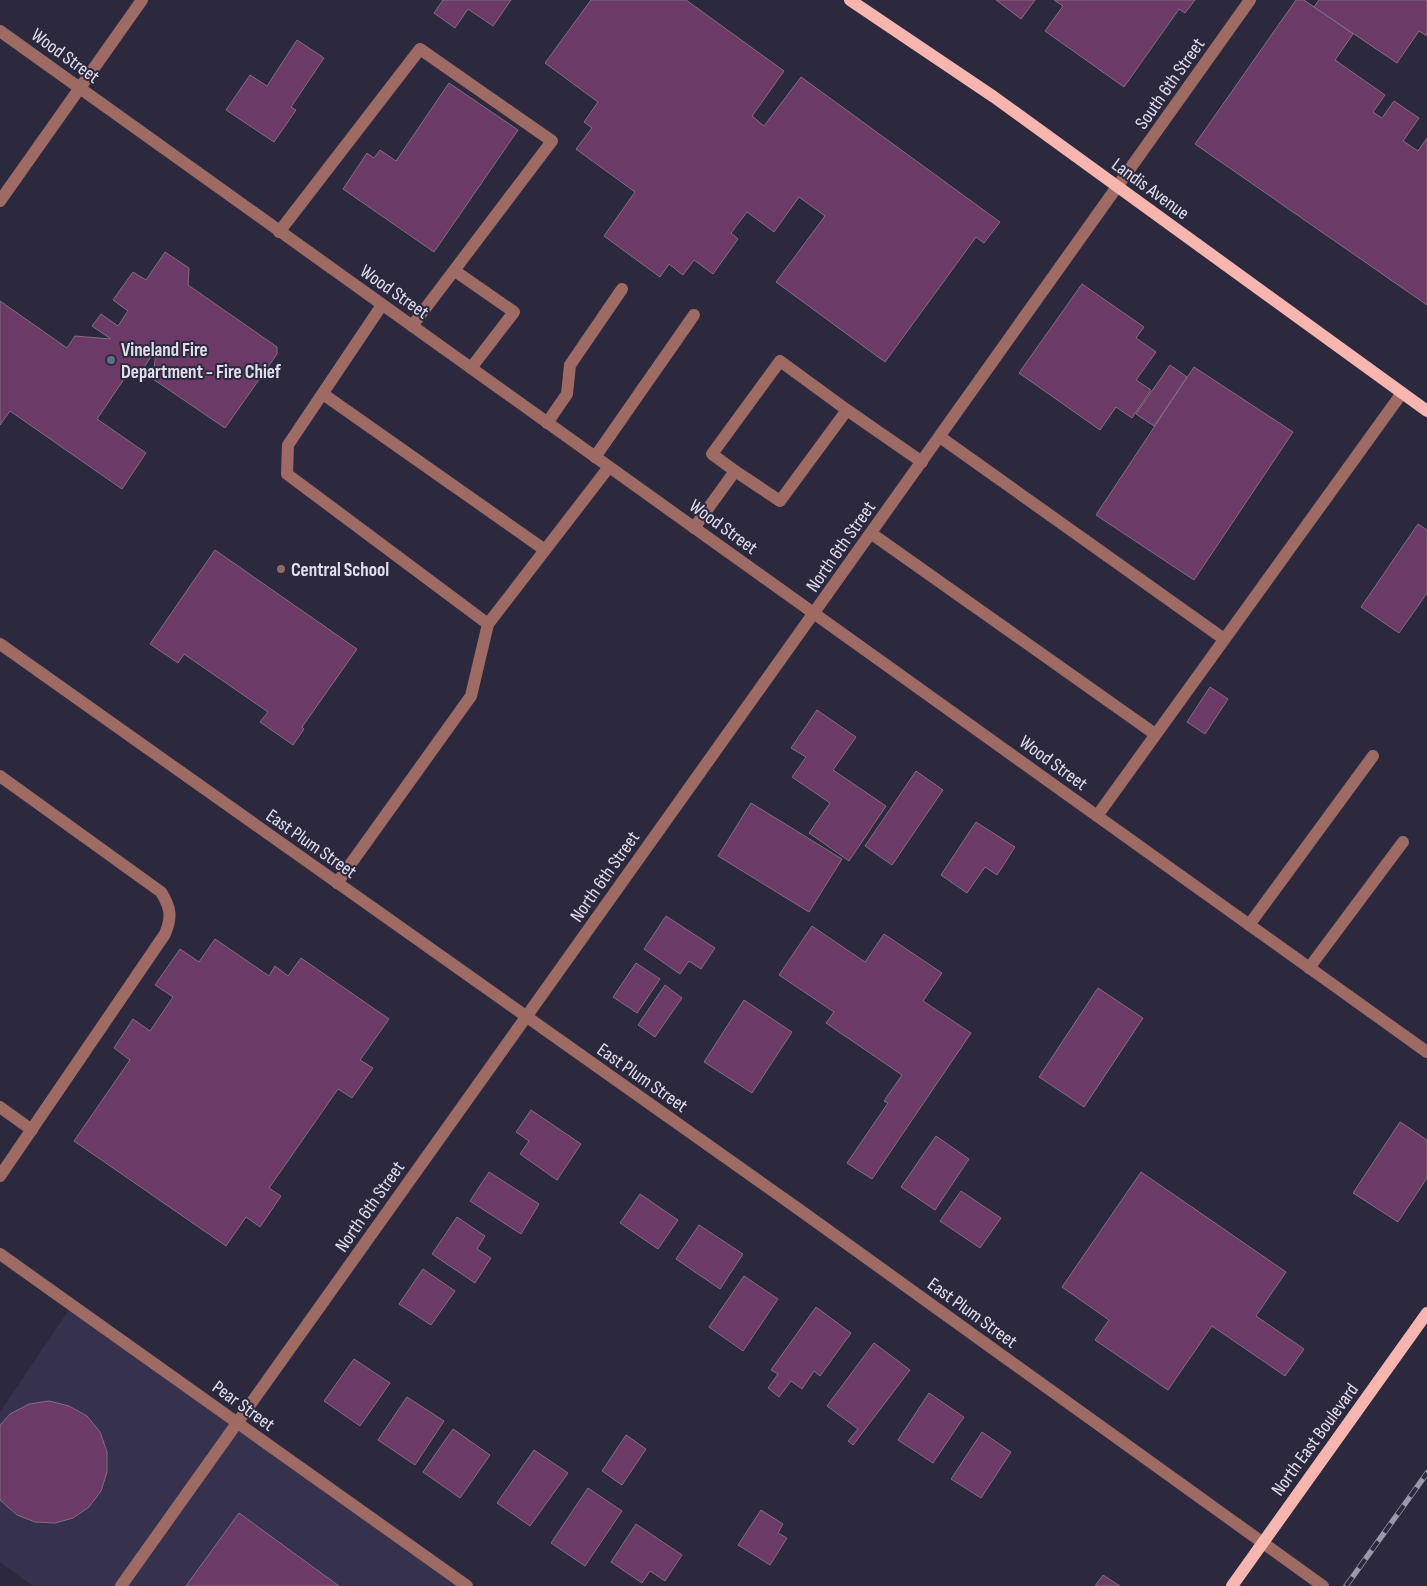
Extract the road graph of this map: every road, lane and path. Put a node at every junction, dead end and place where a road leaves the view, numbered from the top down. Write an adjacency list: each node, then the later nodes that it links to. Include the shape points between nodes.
1 (142, 0): 5 (street)
2 (850, 0): 6 (main road, Landis Avenue)
3 (1250, 0): 6 (street, South 6th Street)
4 (0, 31): 5 (street, Wood Street)
5 (79, 89): 7 (street); 8 (street, Wood Street)
6 (1118, 187): 15 (main road, Landis Avenue); 20 (street, North 6th Street)
7 (0, 201)
8 (280, 232): 9 (street, via 420,49 552,141); 11 (street, Wood Street)
9 (455, 271): 13 (street); 14 (street, via 514,312)
10 (622, 290): 19 (street, via 570,365 567,394)
11 (382, 305): 13 (street, Wood Street); 16 (street)
12 (694, 315): 21 (street)
13 (412, 326): 14 (street, Wood Street)
14 (471, 368): 19 (street, Wood Street)
15 (1402, 393): 18 (main road, Landis Avenue); 30 (street)
16 (322, 394): 27 (street); 29 (street, via 288,446 287,474)
17 (847, 410): 22 (street); 24 (street, via 780,501); 24 (street, via 780,361 712,454)
18 (1427, 411)
19 (547, 423): 21 (street, Wood Street)
20 (940, 437): 22 (street, North 6th Street); 30 (street)
21 (595, 457): 23 (street, Wood Street)
22 (922, 462): 26 (street, North 6th Street)
23 (609, 467): 25 (street, Wood Street); 27 (street)
24 (735, 471): 25 (street)
25 (694, 528): 28 (street, Wood Street)
26 (872, 534): 28 (street, North 6th Street); 32 (street)
27 (545, 550): 29 (street)
28 (814, 614): 35 (street, Wood Street); 40 (street, North 6th Street)
29 (488, 624): 37 (street, via 471,696)
30 (1224, 639): 32 (street)
31 (0, 644): 37 (street, East Plum Street)
32 (1155, 734): 35 (street)
33 (1373, 756): 38 (street)
34 (0, 776): 43 (street, via 161,892 170,905 171,920 166,934)
35 (1097, 816): 38 (street, Wood Street)
36 (1403, 842): 39 (street)
37 (337, 883): 40 (street, East Plum Street)
38 (1249, 925): 39 (street, Wood Street)
39 (1310, 968): 41 (street, Wood Street)
40 (526, 1018): 47 (street, North 6th Street); 48 (street, East Plum Street)
41 (1427, 1052)
42 (0, 1107): 43 (street)
43 (32, 1130): 44 (street)
44 (0, 1176)
45 (0, 1254): 47 (street, Pear Street)
46 (1427, 1313): 48 (main road, North East Boulevard)
47 (237, 1423): 49 (street, North 6th Street); 50 (street, Pear Street)
48 (1263, 1542): 51 (main road, North East Boulevard); 52 (street, East Plum Street)
49 (121, 1586)
50 (467, 1586)
51 (1232, 1586)
52 (1324, 1586)

